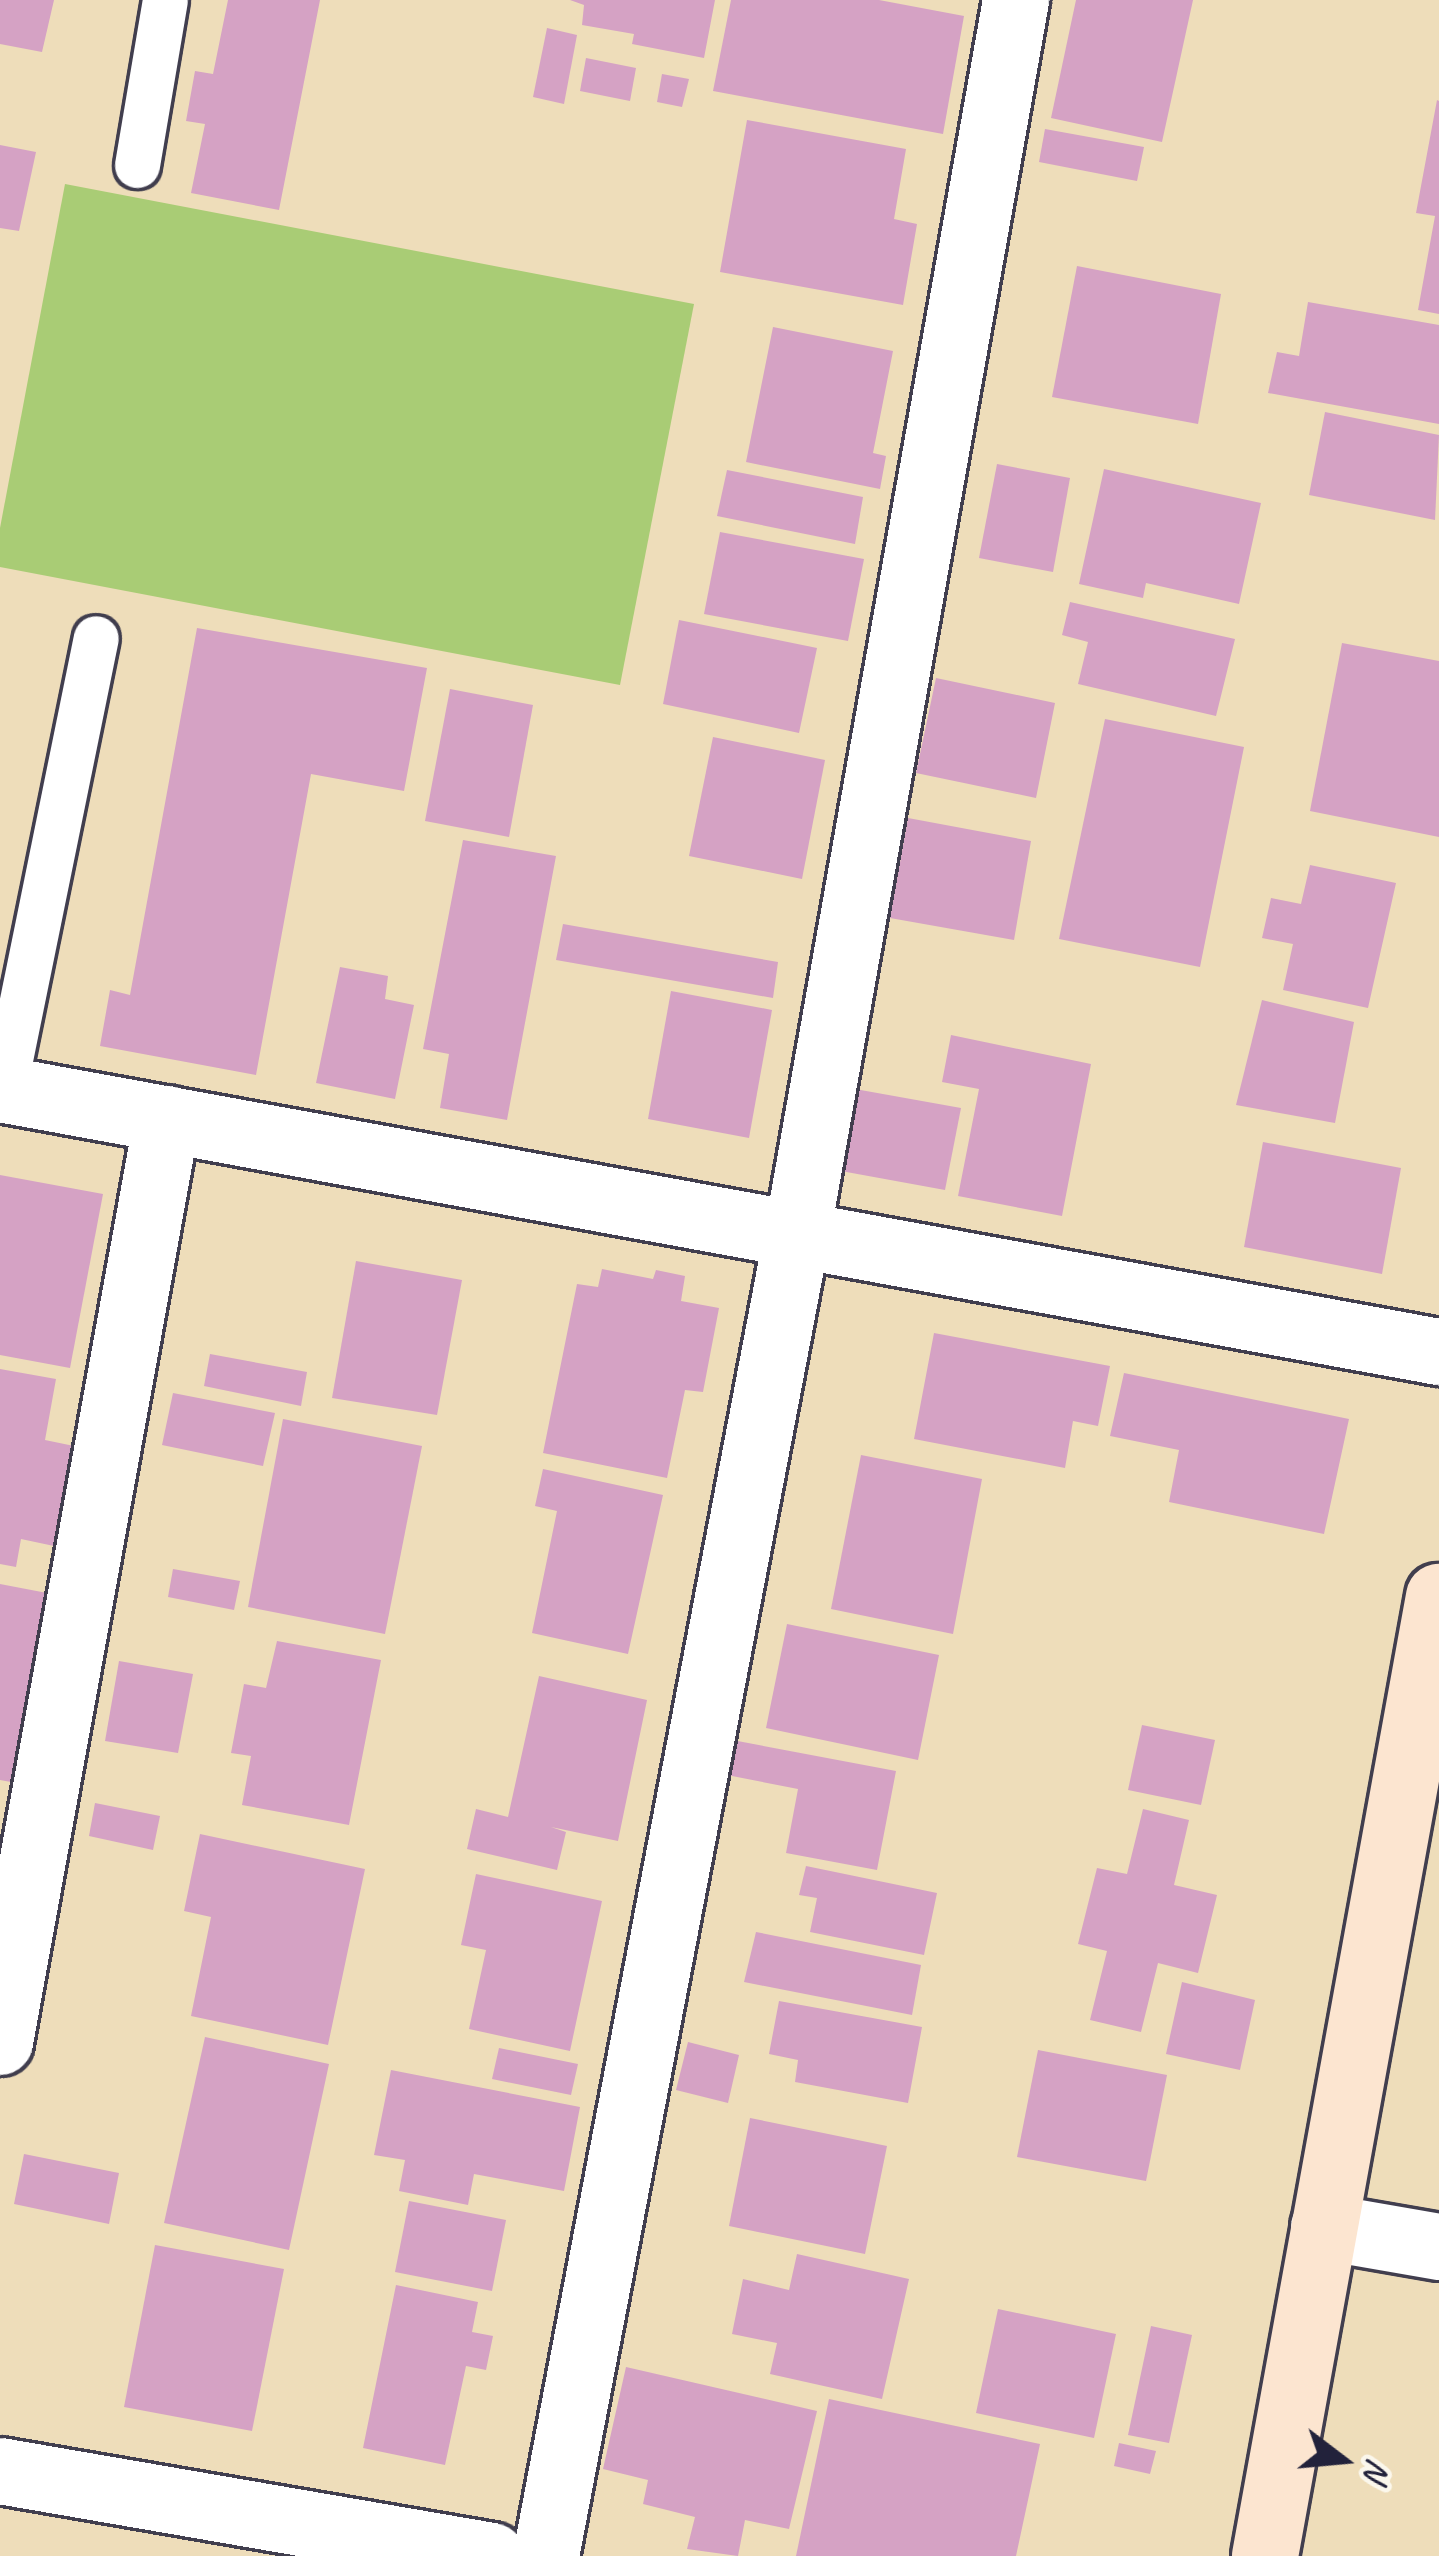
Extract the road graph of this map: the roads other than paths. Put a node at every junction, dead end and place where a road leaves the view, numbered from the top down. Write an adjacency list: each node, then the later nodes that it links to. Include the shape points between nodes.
1 (166, 0): 3 (lane)
2 (1016, 0): 7 (street)
3 (137, 165)
4 (96, 638): 5 (lane)
5 (2, 1089): 6 (street)
6 (167, 1119): 7 (street); 10 (street)
7 (797, 1235): 8 (street); 16 (street)
8 (1439, 1352)
9 (1439, 1597): 11 (street)
10 (0, 2042)
11 (1324, 2227): 12 (street); 17 (street)
12 (1439, 2247)
13 (0, 2471): 14 (street)
14 (307, 2541): 15 (street)
15 (492, 2556)
16 (547, 2556)
17 (1265, 2556)

